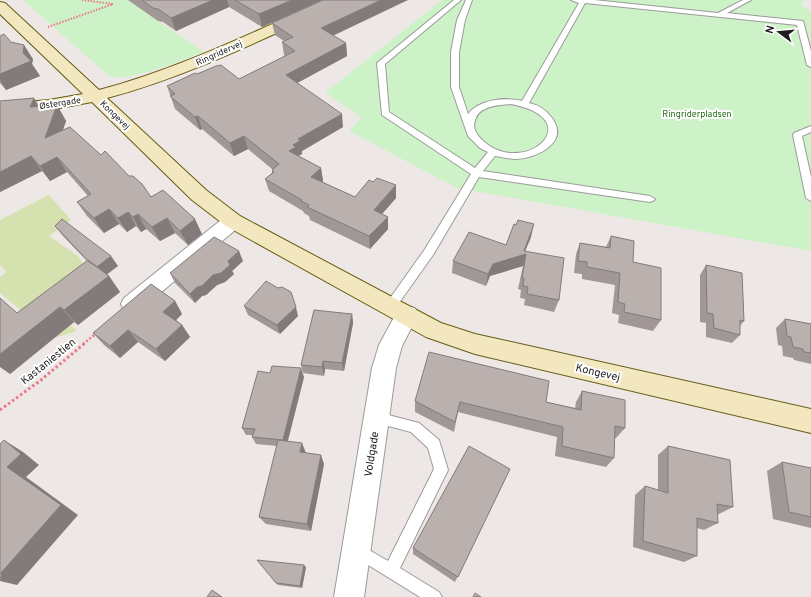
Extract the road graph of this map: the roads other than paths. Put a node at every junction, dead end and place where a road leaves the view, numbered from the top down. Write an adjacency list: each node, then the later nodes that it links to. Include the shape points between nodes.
1 (337, 0): 10 (street, Ringridervej, via 196,64 141,84)
2 (458, 0): 16 (lane, via 381,63 385,113)
3 (469, 0): 13 (lane, via 461,20 455,52 455,87)
4 (574, 0): 6 (lane)
5 (748, 0): 8 (lane)
6 (583, 1): 8 (lane); 11 (lane)
7 (0, 6): 10 (street, Kongevej)
8 (719, 15): 9 (lane, via 800,24)
9 (811, 65)
10 (96, 96): 12 (street, Østergade, via 65,103); 19 (street, Kongevej, via 199,195)
11 (525, 103): 13 (lane, via 495,102 482,106 471,116); 15 (lane, via 548,118 553,130 551,139 542,149 530,154 508,155)
12 (0, 109)
13 (468, 125): 15 (lane, via 471,136)
14 (811, 129): 17 (lane, via 797,135)
15 (493, 152): 16 (lane)
16 (476, 173): 18 (lane); 20 (lane, via 429,252)
17 (811, 198)
18 (650, 199)
19 (233, 221): 20 (street, Kongevej); 21 (street)
20 (399, 311): 22 (street, Voldgade, via 384,368); 23 (street, Kongevej, via 434,330 475,344)
21 (106, 326)
22 (377, 418): 24 (street, Voldgade); 25 (lane, via 414,427 434,444 441,470)
23 (811, 421)
24 (356, 550): 25 (lane); 26 (street, Voldgade)
25 (391, 570): 27 (lane)
26 (349, 597)
27 (434, 597)

